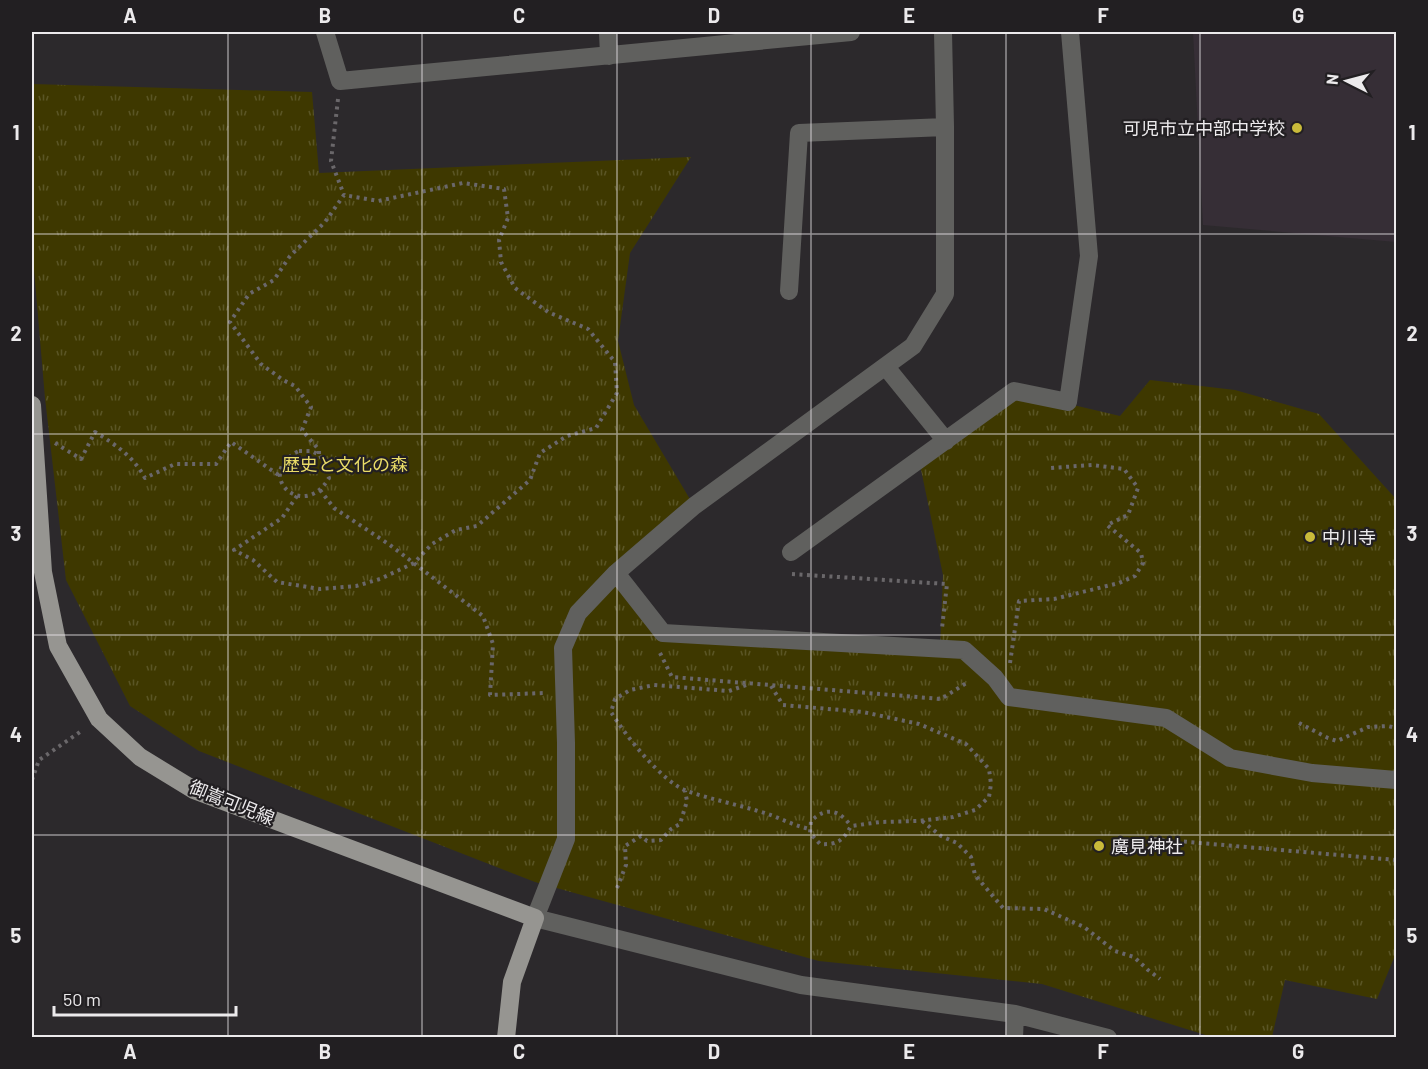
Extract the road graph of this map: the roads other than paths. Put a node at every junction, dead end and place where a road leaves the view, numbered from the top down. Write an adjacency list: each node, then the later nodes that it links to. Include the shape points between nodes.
1 (325, 32): 7 (street, via 340,81)
2 (608, 32): 7 (street)
3 (851, 32): 6 (street)
4 (943, 32): 8 (street)
5 (1070, 32): 12 (street, via 1089,256 1068,402 1014,391)
6 (772, 35): 7 (street)
7 (609, 56)
8 (945, 127): 9 (street, via 799,133); 10 (street, via 945,294 913,346)
9 (789, 291)
10 (886, 367): 12 (street); 15 (street, via 694,507)
11 (32, 405): 13 (main road, 御嵩可児線)
12 (946, 441): 14 (street)
13 (34, 466): 17 (main road, 御嵩可児線, via 43,572 58,646 99,719 140,757 194,790)
14 (791, 552)
15 (616, 573): 16 (street, via 663,633 964,650 1010,696 1166,718 1230,758 1312,773); 17 (street, via 578,613 563,648 566,839)
16 (1396, 780)
17 (535, 918): 18 (street, via 801,985); 19 (main road, via 512,982)
18 (1016, 1014): 20 (street); 21 (street)
19 (506, 1038)
20 (1014, 1038)
21 (1108, 1038)

